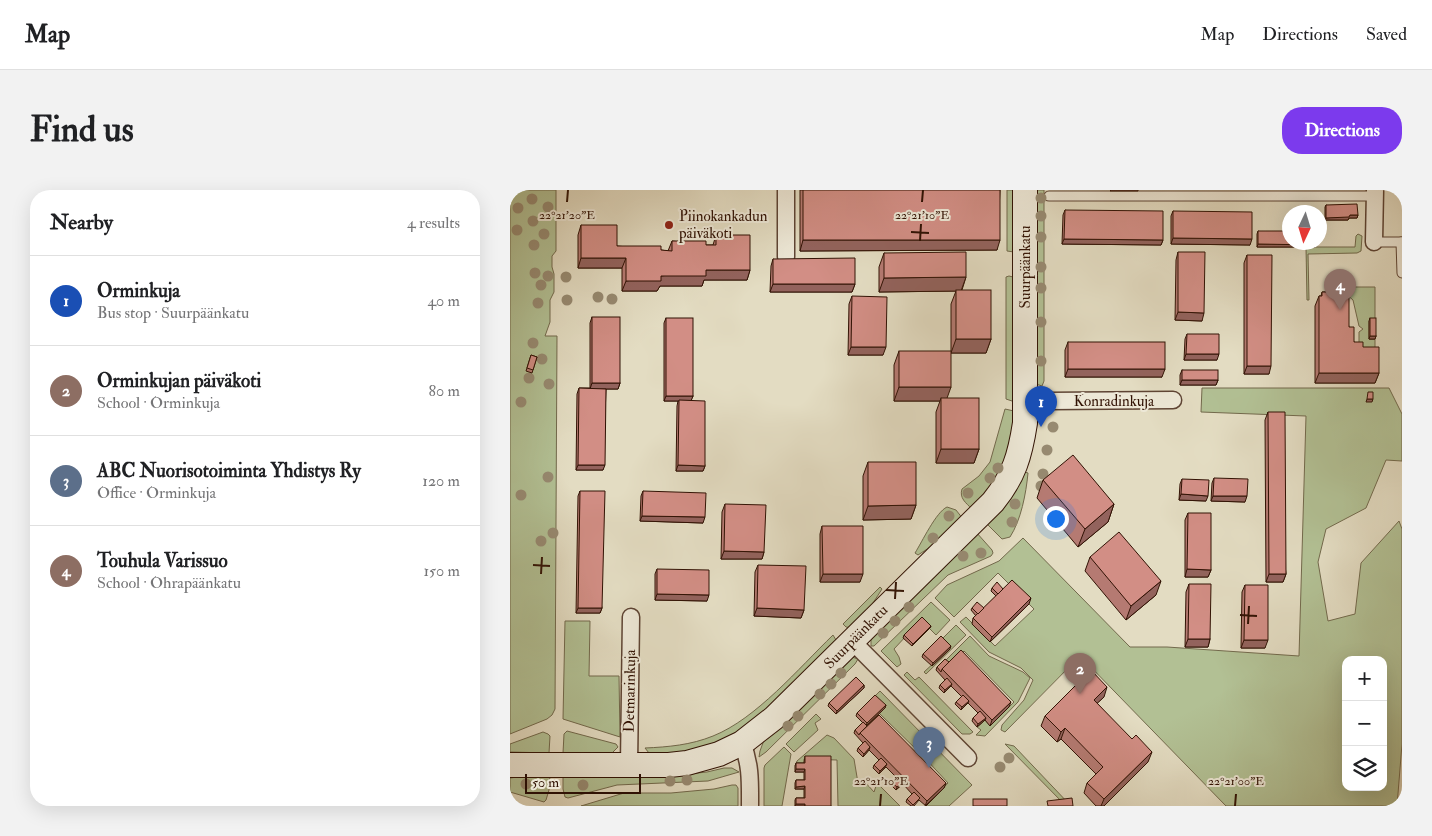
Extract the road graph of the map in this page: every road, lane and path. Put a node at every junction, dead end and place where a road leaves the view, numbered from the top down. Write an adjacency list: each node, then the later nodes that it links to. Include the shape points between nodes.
1 (786, 190): 7 (street)
2 (1025, 190): 9 (street, Suurpäänkatu)
3 (1375, 193): 4 (lane); 5 (street)
4 (1049, 196)
5 (1374, 242): 6 (lane)
6 (1402, 242): 8 (lane)
7 (786, 257)
8 (1402, 273)
9 (1026, 398): 10 (street, Konradinkuja, via 1049,401); 12 (street, Suurpäänkatu, via 1019,458 1003,490)
10 (1173, 400)
11 (631, 617): 16 (street, Detmarinkuja)
12 (852, 641): 13 (street, Suurpäänkatu, via 774,718); 14 (street)
13 (742, 743): 16 (street, Suurpäänkatu, via 687,763); 17 (street, via 750,769)
14 (968, 758)
15 (510, 765): 16 (street, Suurpäänkatu)
16 (628, 765)
17 (750, 806)

